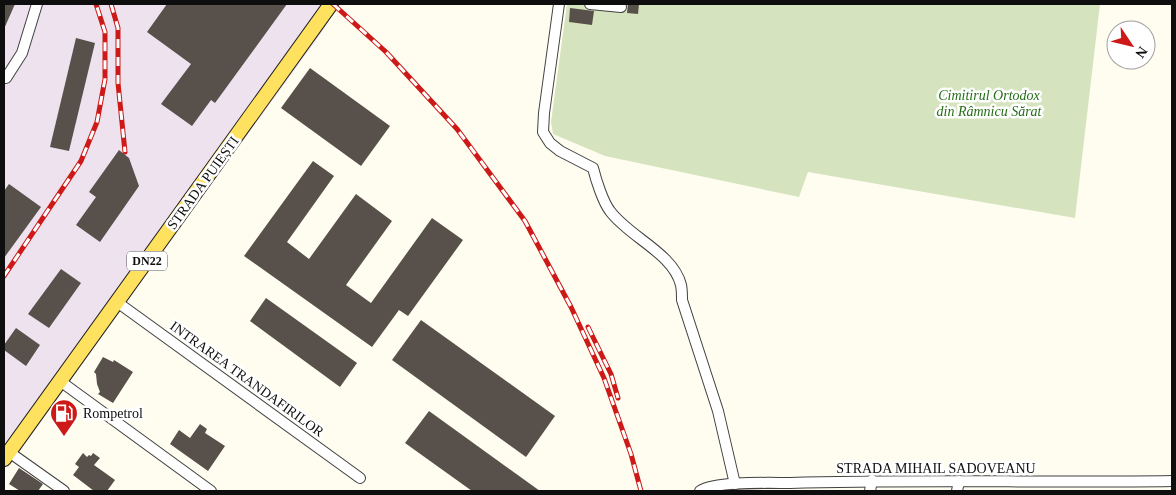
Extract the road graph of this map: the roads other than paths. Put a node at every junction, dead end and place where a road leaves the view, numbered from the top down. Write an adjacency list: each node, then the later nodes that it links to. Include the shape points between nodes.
1 (37, 4): 6 (street, via 22,53)
2 (331, 4): 7 (main road, STRADA PUIEȘTI / DN22)
3 (559, 4): 13 (street, via 543,132 560,151 593,168 610,210 664,258 676,274 718,411)
4 (590, 4): 5 (street)
5 (621, 7)
6 (4, 78)
7 (117, 302): 8 (main road, STRADA PUIEȘTI / DN22); 10 (street, INTRAREA TRANDAFIRILOR)
8 (60, 381): 9 (main road, STRADA PUIEȘTI / DN22); 18 (street)
9 (7, 456): 17 (street)
10 (360, 478)
11 (872, 480): 13 (street, STRADA MIHAIL SADOVEANU); 14 (street, STRADA MIHAIL SADOVEANU); 20 (street)
12 (1172, 481): 16 (street, STRADA MIHAIL SADOVEANU)
13 (735, 484): 19 (street, STRADA MIHAIL SADOVEANU)
14 (958, 486): 15 (street, STRADA MIHAIL SADOVEANU)
15 (1028, 486): 16 (street, STRADA MIHAIL SADOVEANU)
16 (1119, 487)
17 (64, 491)
18 (211, 491)
19 (700, 491)
20 (870, 491)

